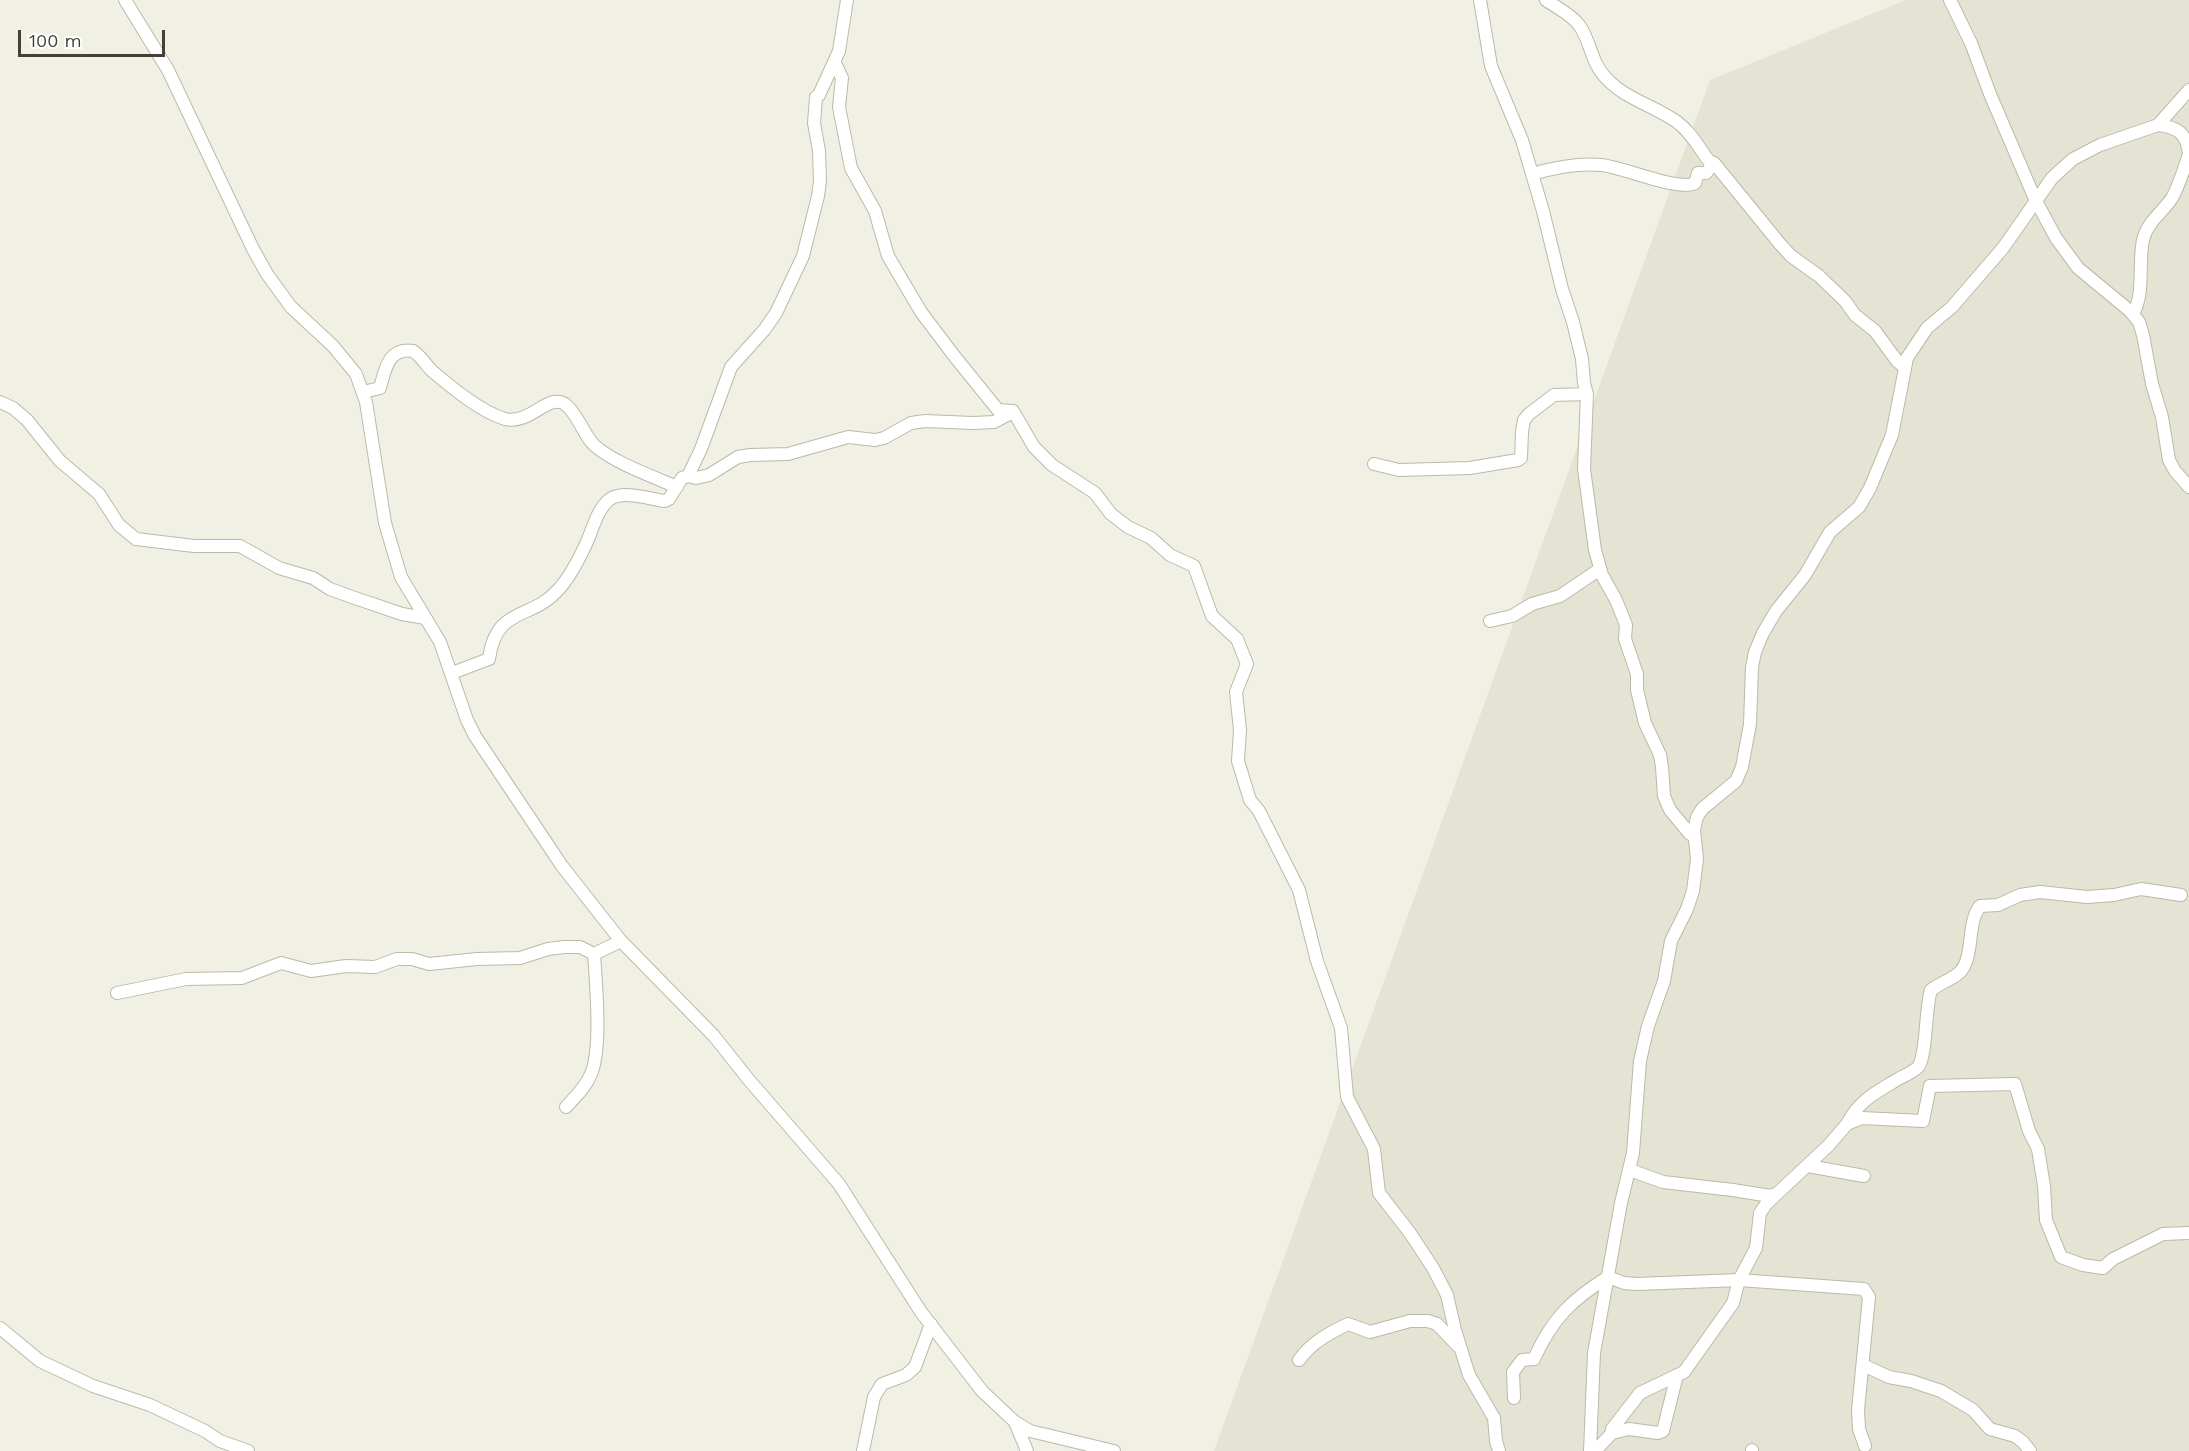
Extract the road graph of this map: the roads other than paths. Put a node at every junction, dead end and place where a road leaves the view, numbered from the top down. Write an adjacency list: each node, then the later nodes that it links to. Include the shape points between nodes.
1 (125, 0): 14 (street, via 168,70 267,274 291,308 340,353 356,374)
2 (847, 0): 6 (street)
3 (1480, 0): 10 (street, via 1491,66)
4 (1546, 0): 9 (street, via 1580,26 1595,63 1607,80 1676,121)
5 (1950, 0): 11 (street)
6 (835, 63): 17 (street, via 842,78 839,107 851,168 875,211 888,256 921,312 955,357 998,410); 19 (street, via 815,99 820,181 803,256 776,314 731,367)
7 (2189, 90): 8 (street)
8 (2158, 125): 11 (street, via 2073,159); 12 (street, via 2173,126 2182,133 2189,154 2171,199 2145,233 2138,302)
9 (1714, 163): 10 (street, via 1706,173 1698,173 1695,183 1683,186 1602,165); 13 (street, via 1791,256 1819,276 1875,331 1896,361 1902,365)
10 (1532, 174): 15 (street, via 1574,322)
11 (2036, 199): 12 (street, via 2067,256); 13 (street, via 2003,248 1952,307 1927,328)
12 (2133, 314): 21 (street, via 2143,335 2169,460)
13 (1907, 358): 26 (street, via 1892,435 1881,467 1859,507 1830,532 1763,633 1752,667 1750,724 1742,767 1736,781 1702,809)
14 (363, 392): 20 (street, via 380,388 387,361 393,355 413,351 457,390 499,417 515,420 548,404 564,404 603,452); 23 (street, via 392,548 401,577)
15 (1587, 394): 18 (street, via 1554,395 1529,414 1524,420 1518,460 1470,468 1399,470); 22 (street, via 1584,469)
16 (0, 402): 23 (street, via 27,420 60,461 99,494 119,525 136,539 194,546 240,546 279,568 313,578 330,589)
17 (1013, 411): 19 (street, via 994,422 925,421 911,423 875,440 848,437 793,453 744,456 709,476); 42 (street, via 1034,447 1052,465 1095,493 1111,514 1128,527 1194,566 1212,616 1241,646 1247,664 1236,692 1239,765 1250,800 1299,890 1317,961 1341,1028 1347,1097 1374,1149 1379,1192 1410,1233 1447,1294)
18 (1374, 464)
19 (688, 476): 20 (street)
20 (676, 487): 25 (street, via 665,501 630,495 609,500 558,590 509,620 491,643 489,659)
21 (2189, 487)
22 (1600, 569): 24 (street, via 1560,596); 26 (street, via 1626,625 1625,639 1637,674 1645,723 1660,755 1664,796 1690,834)
23 (425, 618): 25 (street)
24 (1490, 621)
25 (452, 673): 28 (street, via 475,736 562,866)
26 (1694, 830): 34 (street, via 1697,877 1671,941 1664,981 1648,1026 1640,1061)
27 (2181, 895): 32 (street, via 2141,889 2087,897 2040,892 1980,906 1974,917 1966,963 1960,973 1931,990 1927,1000 1923,1054 1918,1067 1866,1098)
28 (621, 941): 29 (street); 40 (street, via 714,1036 839,1184)
29 (594, 954): 30 (street, via 580,947 564,947 520,958 429,964 397,959 375,967 311,971 281,963 242,978 186,979); 31 (street, via 596,1060 591,1076)
30 (117, 993)
31 (566, 1107)
32 (1847, 1124): 33 (street); 37 (street, via 1862,1118 1923,1121 1930,1086 2015,1084 2038,1149 2046,1220 2061,1257 2103,1268 2163,1233)
33 (1808, 1166): 35 (street); 36 (street)
34 (1630, 1170): 36 (street, via 1663,1182); 38 (street)
35 (1864, 1176)
36 (1776, 1194): 39 (street, via 1760,1214 1756,1248)
37 (2189, 1233)
38 (1608, 1277): 39 (street, via 1638,1284); 46 (street, via 1556,1318 1534,1359 1522,1360 1513,1372); 55 (street, via 1594,1353)
39 (1739, 1280): 44 (street, via 1864,1289 1869,1297); 45 (street, via 1733,1303 1684,1372)
40 (930, 1324): 47 (street, via 982,1390); 51 (street, via 915,1367 882,1384 874,1397)
41 (0, 1328): 50 (street, via 40,1361 93,1386 150,1405)
42 (1462, 1351): 43 (street, via 1437,1324 1420,1320 1370,1332 1348,1324 1308,1348); 54 (street, via 1476,1390 1494,1418)
43 (1299, 1360)
44 (1863, 1365): 49 (street, via 1858,1421); 56 (street, via 1889,1377 1941,1391 1974,1410 1990,1429 2015,1436)
45 (1677, 1375): 48 (street, via 1640,1393); 48 (street, via 1663,1431)
46 (1514, 1398)
47 (1016, 1422): 52 (street); 53 (street, via 1042,1435)
48 (1611, 1432): 55 (street, via 1596,1450)
49 (1865, 1446)
50 (248, 1451)
51 (863, 1451)
52 (1027, 1451)
53 (1114, 1451)
54 (1499, 1451)
55 (1590, 1451)
56 (2030, 1451)

